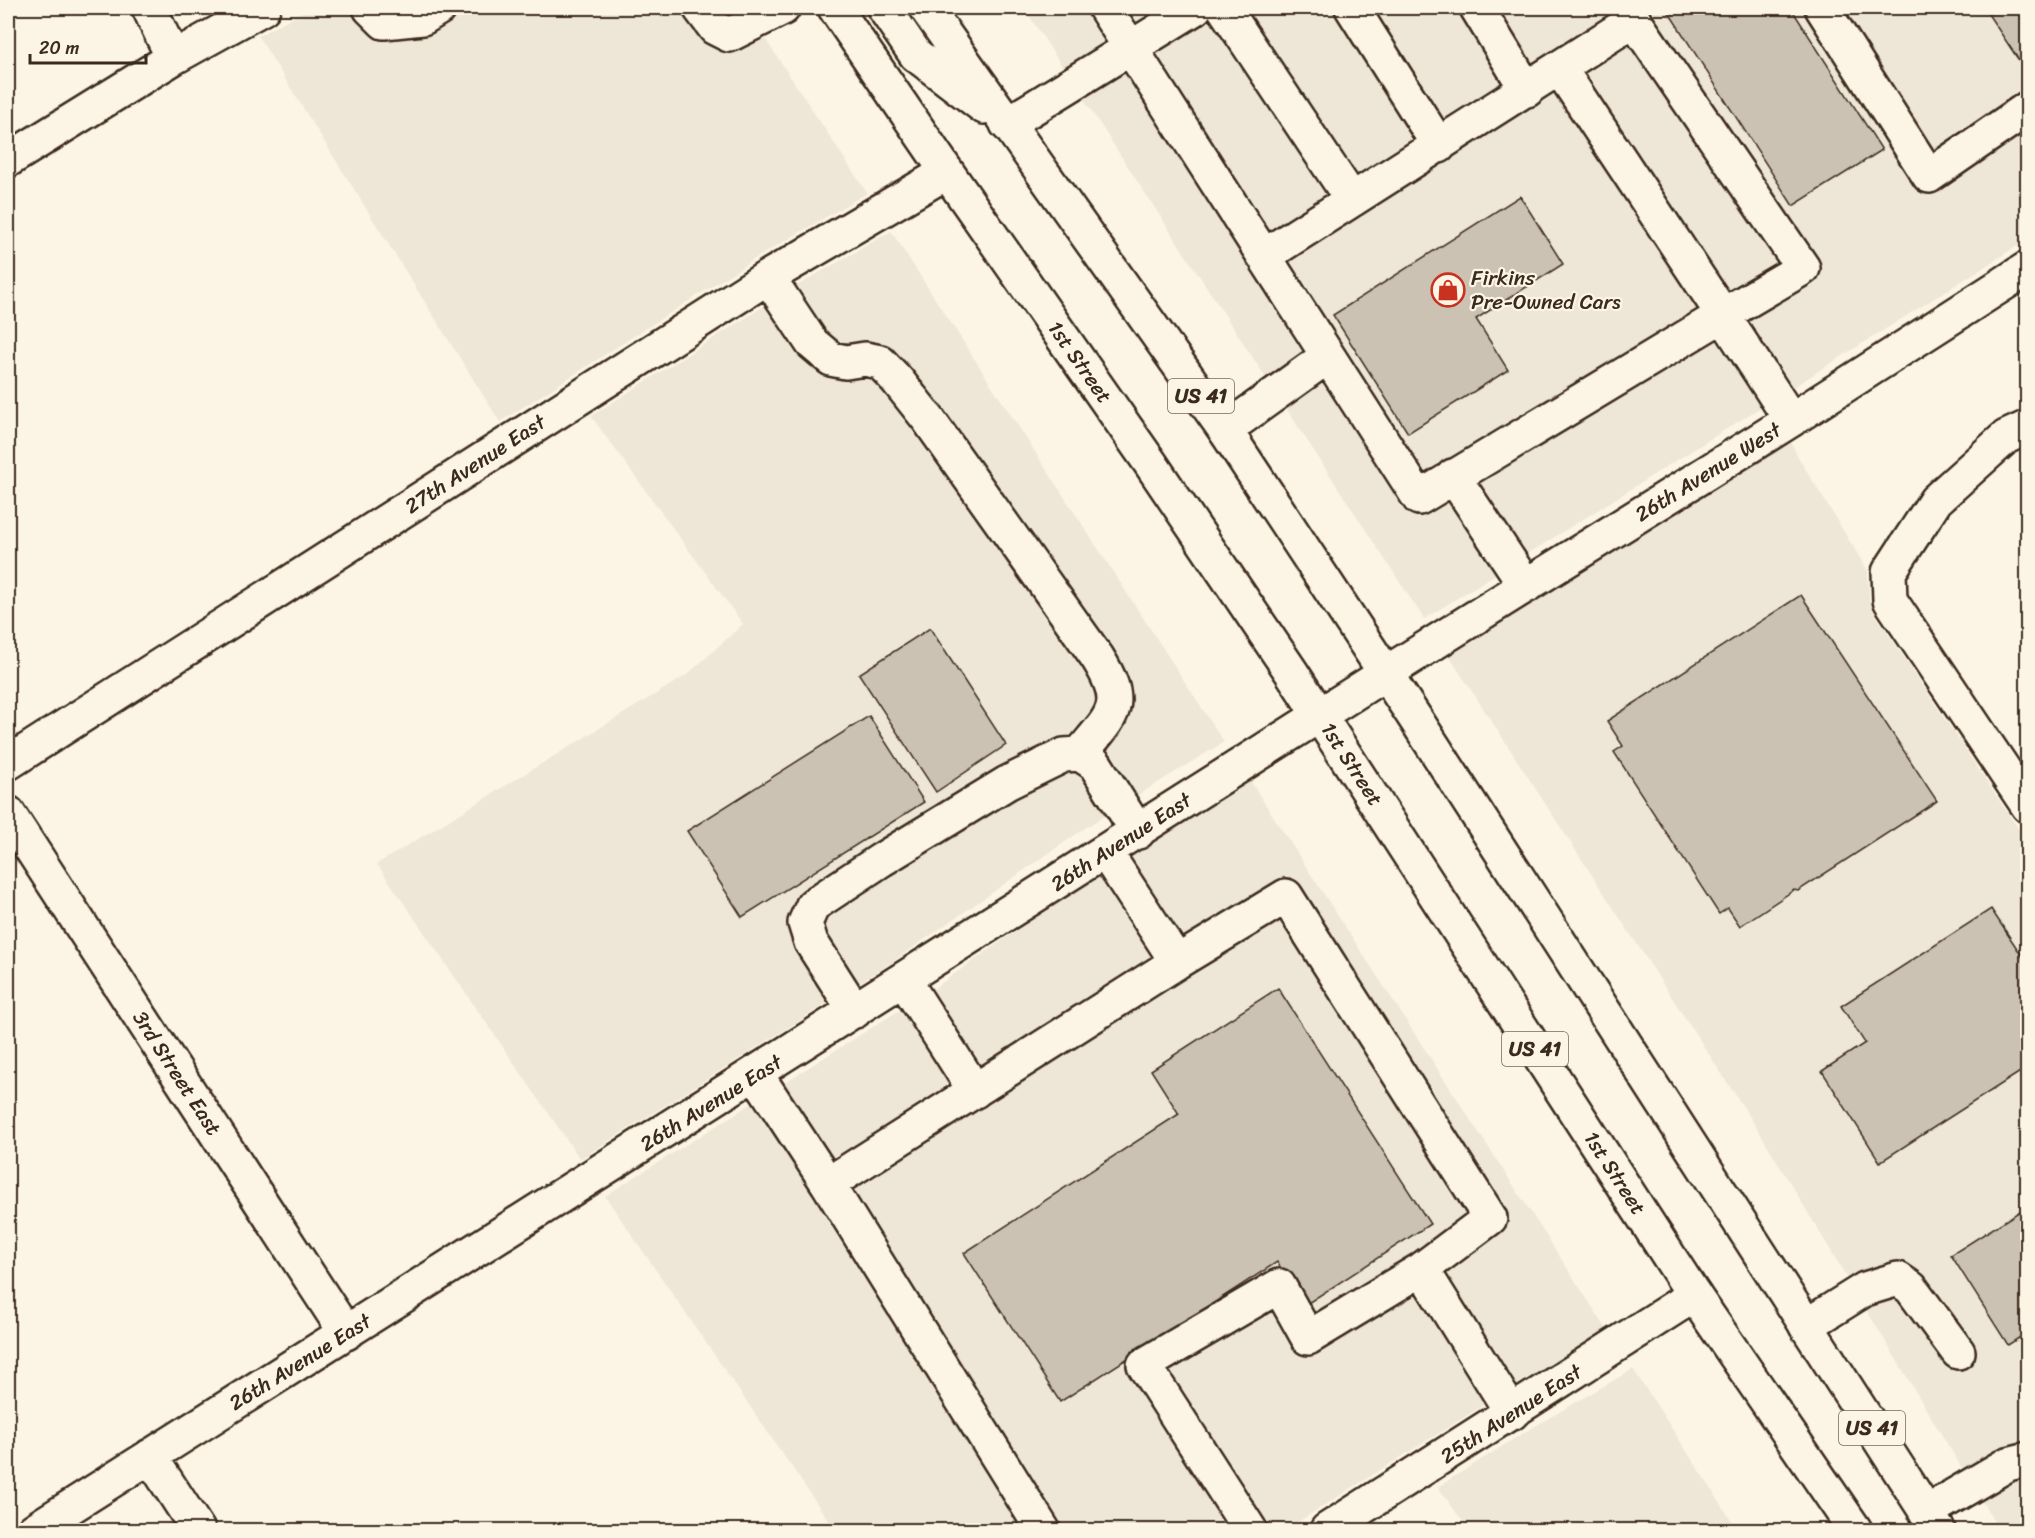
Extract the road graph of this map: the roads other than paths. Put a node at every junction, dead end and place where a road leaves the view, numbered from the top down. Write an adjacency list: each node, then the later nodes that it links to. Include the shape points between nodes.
1 (148, 8): 18 (street)
2 (263, 8): 18 (street)
3 (370, 8): 4 (street, via 384,22 423,18)
4 (439, 8)
5 (700, 8): 6 (street, via 715,28 729,35)
6 (783, 8)
7 (835, 8): 25 (street, 1st Street / US 41)
8 (884, 8): 22 (street, via 916,56)
9 (926, 8): 22 (street, US 41)
10 (1105, 8): 17 (street)
11 (1195, 8): 17 (street)
12 (1224, 8): 26 (street)
13 (1352, 8): 23 (street)
14 (1477, 8): 20 (street)
15 (1822, 8): 21 (street, via 1929,176)
16 (1631, 14): 19 (street); 30 (street, via 1803,268)
17 (1132, 47): 22 (street); 27 (street)
18 (173, 58): 24 (street)
19 (1560, 69): 20 (street); 30 (street)
20 (1527, 90): 23 (street)
21 (2028, 108)
22 (1007, 124): 34 (street, US 41)
23 (1438, 146): 26 (street)
24 (8, 160)
25 (947, 171): 29 (street, 27th Avenue East); 38 (street, 1st Street / US 41)
26 (1352, 201): 27 (street)
27 (1264, 256): 31 (street)
28 (2028, 268): 32 (street, 26th Avenue West)
29 (768, 277): 39 (street, via 812,343 831,359 880,362 897,380 1101,664 1115,696 1113,712); 40 (street, 27th Avenue East)
30 (1723, 315): 32 (street); 35 (street)
31 (1328, 356): 34 (street); 35 (street, via 1419,498)
32 (1791, 420): 36 (street, 26th Avenue West)
33 (2028, 427): 41 (street, via 2006,437 1936,500 1888,572 1890,600)
34 (1225, 430): 37 (street, US 41)
35 (1453, 476): 36 (street)
36 (1526, 586): 37 (street, 26th Avenue West)
37 (1386, 674): 38 (street, 26th Avenue East); 53 (street, US 41)
38 (1320, 716): 43 (street, 26th Avenue East); 52 (street, 1st Street / US 41)
39 (1080, 754): 43 (street, via 1095,764); 47 (street, via 1064,754 1007,783 813,905 805,923 811,942)
40 (8, 763)
41 (2028, 806)
42 (8, 813): 54 (street, 3rd Street East)
43 (1137, 832): 44 (street, 26th Avenue East)
44 (1106, 853): 45 (street); 46 (street, 26th Avenue East)
45 (1177, 962): 49 (street); 51 (street, via 1286,896 1490,1218)
46 (904, 980): 47 (street, 26th Avenue East); 49 (street)
47 (855, 1011): 48 (street, 26th Avenue East)
48 (756, 1074): 50 (street); 54 (street, 26th Avenue East)
49 (975, 1091): 50 (street)
50 (828, 1184): 62 (street)
51 (1422, 1269): 56 (street); 63 (street, via 1308,1338 1279,1286 1144,1365)
52 (1694, 1295): 56 (street, 25th Avenue East); 65 (street, 1st Street / US 41)
53 (1806, 1326): 55 (street, via 1865,1289 1898,1279 1911,1288); 59 (street, US 41)
54 (346, 1333): 57 (street, 26th Avenue East)
55 (1958, 1352)
56 (1512, 1413): 64 (street, 25th Avenue East)
57 (150, 1456): 60 (street, 26th Avenue East); 61 (street)
58 (2028, 1459): 59 (street, via 2008,1464)
59 (1932, 1521)
60 (34, 1530)
61 (198, 1530)
62 (1043, 1530)
63 (1250, 1530)
64 (1327, 1530)
65 (1855, 1530)

